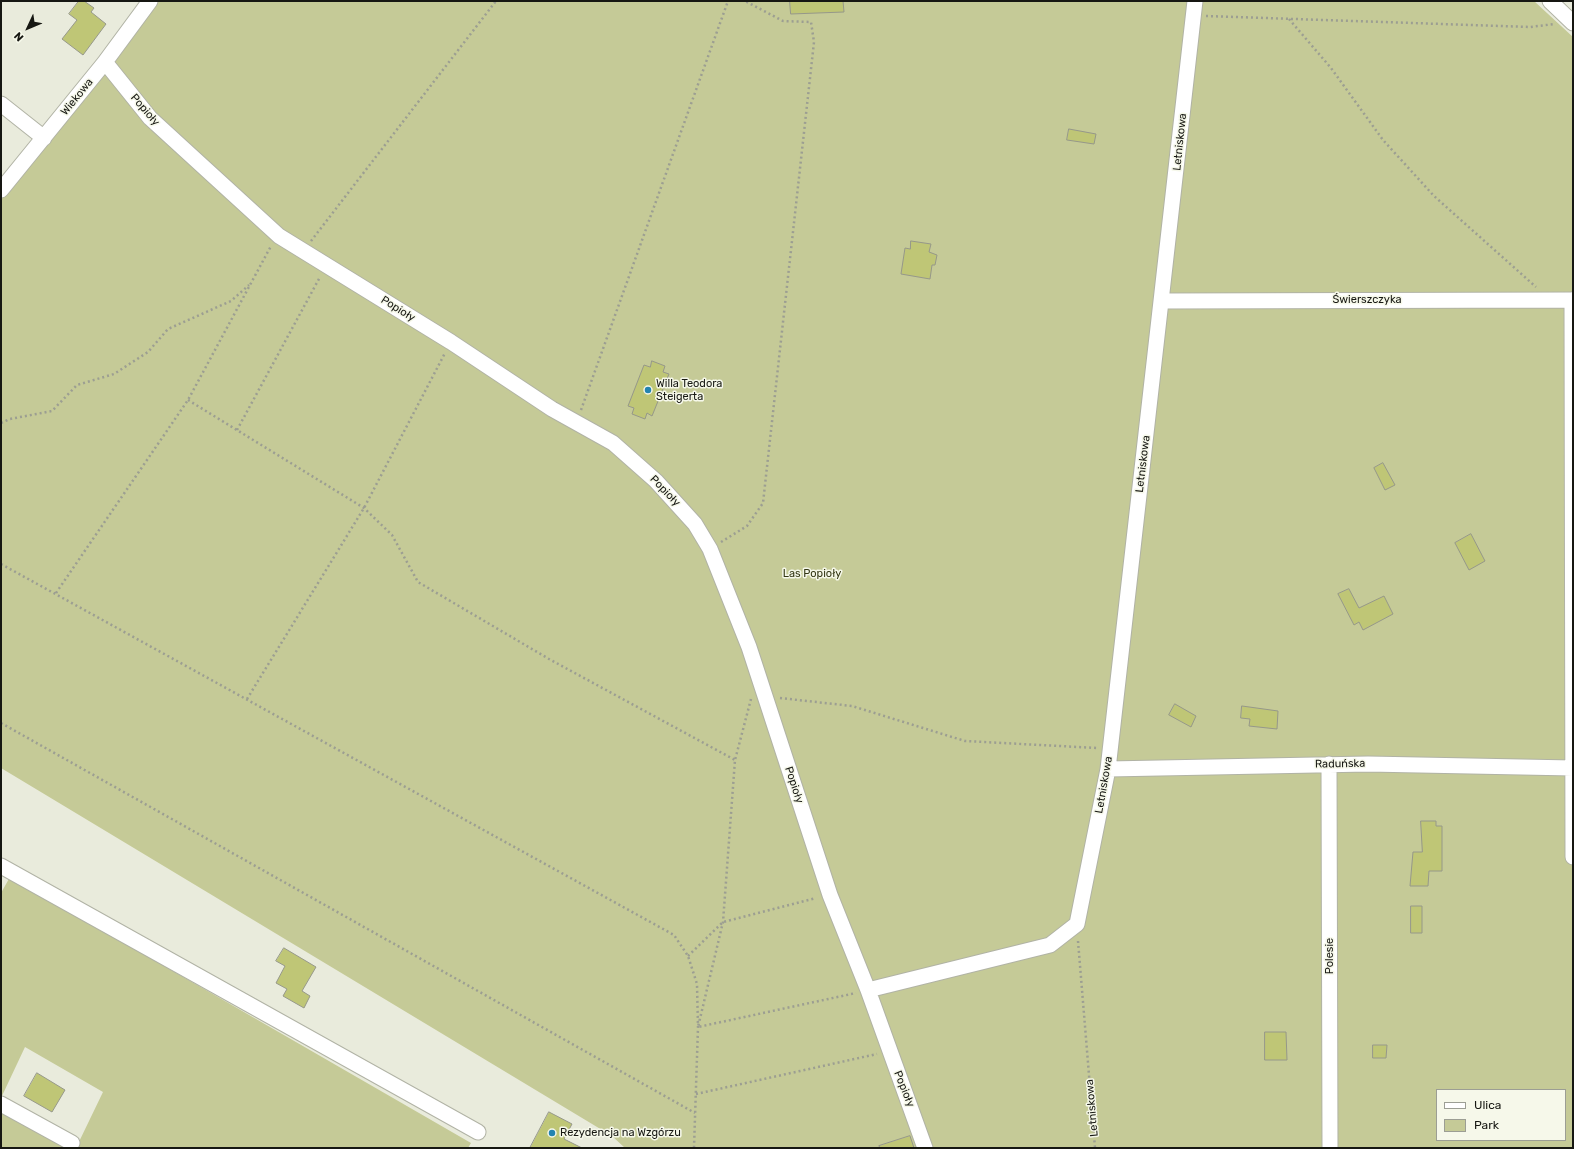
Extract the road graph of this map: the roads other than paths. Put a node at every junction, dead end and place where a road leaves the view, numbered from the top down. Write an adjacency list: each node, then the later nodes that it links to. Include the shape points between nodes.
1 (150, 1): 5 (street, Wiekowa)
2 (1195, 1): 10 (street, Letniskowa)
3 (1550, 1): 4 (street)
4 (1572, 22)
5 (105, 62): 7 (street, Wiekowa); 16 (street, Popioły, via 150,118 279,236 451,342 542,402 613,443 656,481 696,524 710,549 749,647 758,696 830,895)
6 (1, 104): 7 (street)
7 (44, 138): 8 (street, Wiekowa)
8 (1, 190)
9 (1572, 300): 10 (street, Świerszczyka); 12 (street)
10 (1162, 301): 13 (street, Letniskowa)
11 (1328, 764): 12 (street, Raduńska, via 1458,764); 13 (street, Raduńska); 21 (street, Polesie)
12 (1572, 768): 14 (street)
13 (1108, 769): 16 (street, Letniskowa, via 1077,924 1050,945)
14 (1573, 857)
15 (1, 866): 18 (street)
16 (868, 990): 20 (street, Popioły)
17 (1, 1104): 19 (street)
18 (478, 1132)
19 (72, 1143)
20 (926, 1148)
21 (1330, 1148)

